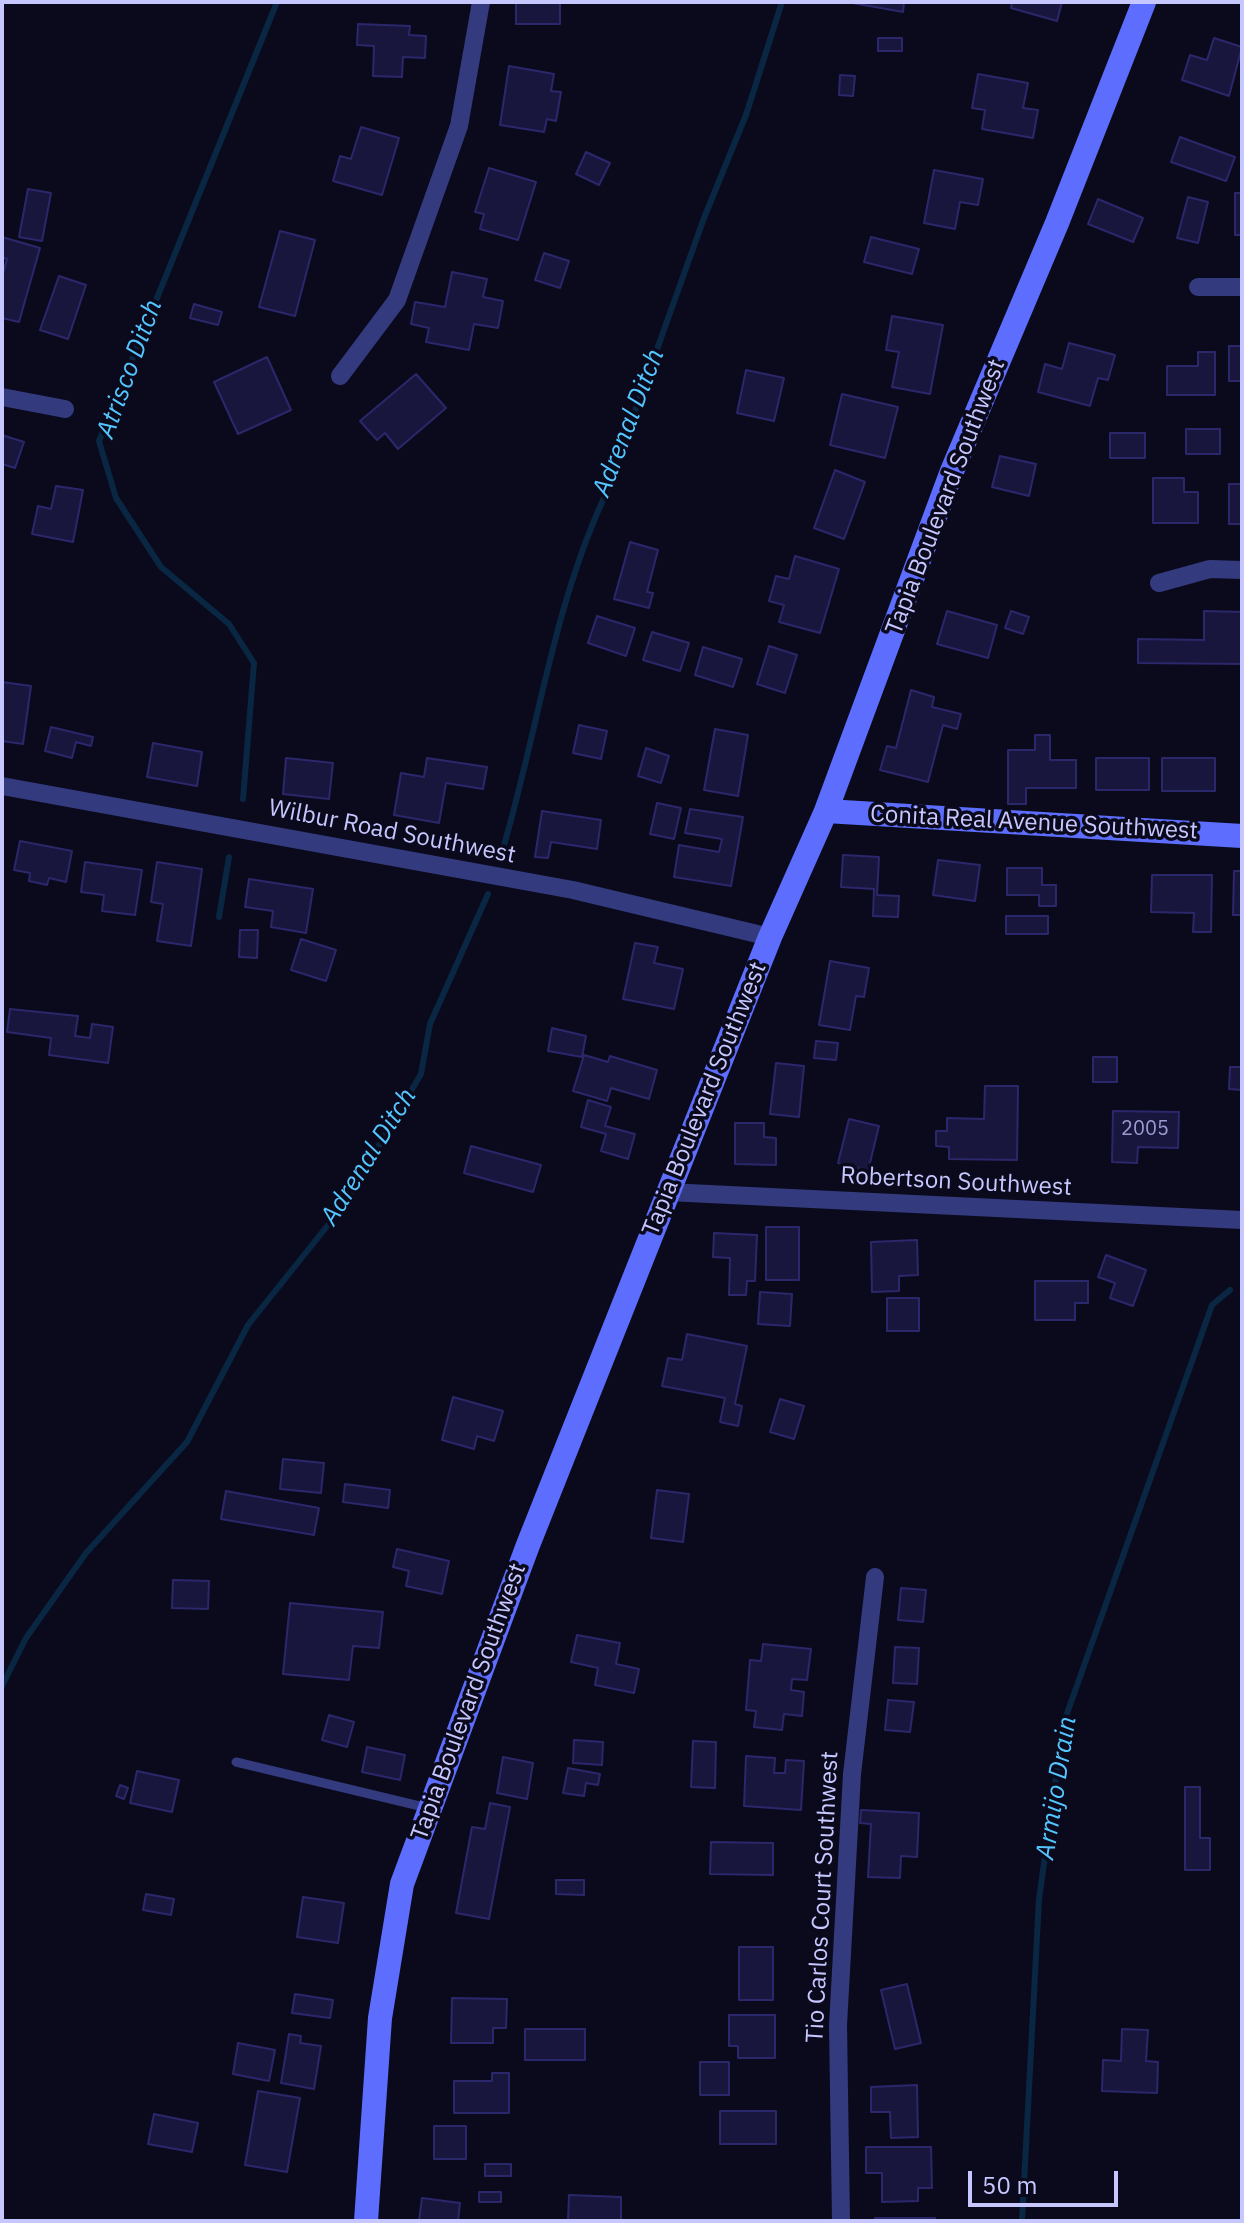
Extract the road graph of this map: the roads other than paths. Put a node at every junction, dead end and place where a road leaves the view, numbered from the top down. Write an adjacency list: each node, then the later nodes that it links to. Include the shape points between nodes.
1 (481, 2): 5 (street, via 459,126 397,300)
2 (1144, 2): 11 (street, Tapia Boulevard Southwest, via 952,471)
3 (1198, 287): 4 (street)
4 (1242, 287)
5 (340, 376)
6 (2, 397): 7 (street)
7 (65, 409)
8 (1242, 570): 9 (street, via 1210,569)
9 (1159, 583)
10 (2, 786): 13 (street, Wilbur Road Southwest, via 573,890)
11 (826, 811): 12 (street, Conita Real Avenue Southwest); 13 (street, Tapia Boulevard Southwest)
12 (1242, 836)
13 (770, 937): 14 (street, Tapia Boulevard Southwest)
14 (668, 1192): 15 (street, Robertson Southwest); 18 (street, Tapia Boulevard Southwest)
15 (1242, 1220)
16 (875, 1577): 20 (street, Tio Carlos Court Southwest, via 852,1774 838,2025)
17 (236, 1762): 18 (lane)
18 (428, 1808): 19 (street, Tapia Boulevard Southwest, via 402,1884 380,2018)
19 (366, 2221)
20 (841, 2221)

